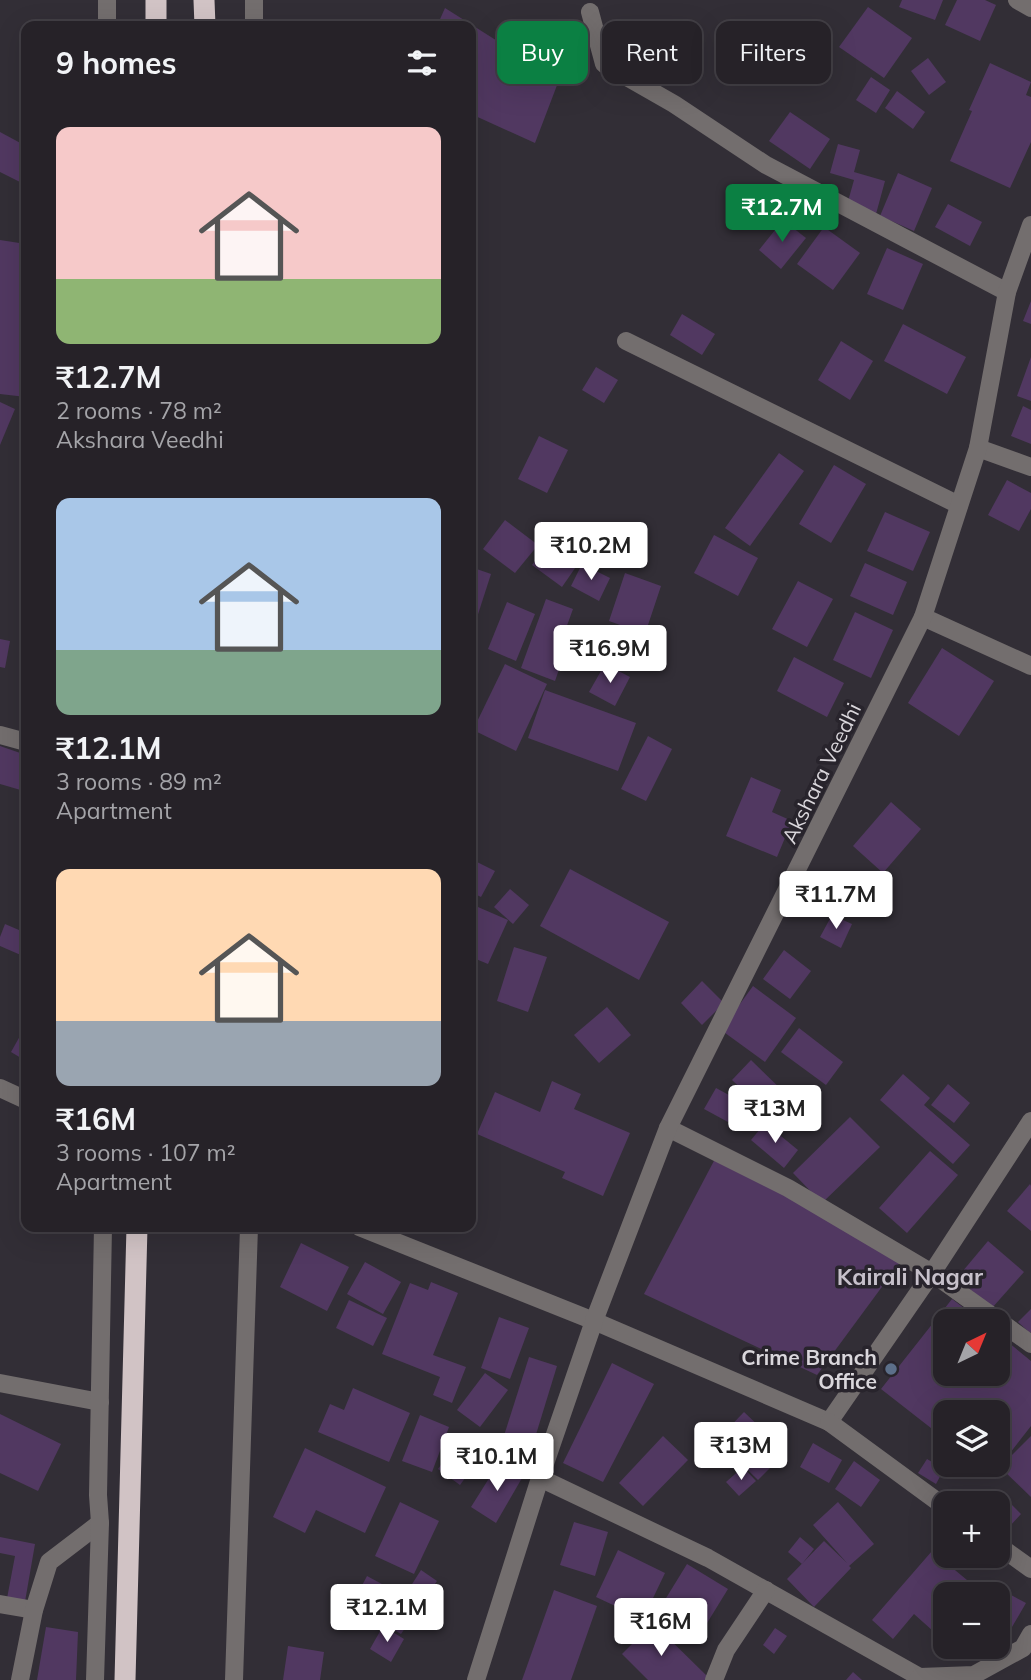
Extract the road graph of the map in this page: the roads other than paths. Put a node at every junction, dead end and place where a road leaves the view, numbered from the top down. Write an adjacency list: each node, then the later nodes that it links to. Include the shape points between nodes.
1 (107, 0): 8 (street)
2 (156, 0): 9 (highway)
3 (204, 0): 10 (highway)
4 (254, 0): 11 (street)
5 (1017, 0): 6 (street)
6 (1031, 8)
7 (590, 12): 13 (street, via 604,64 766,165)
8 (107, 21)
9 (156, 21)
10 (205, 21)
11 (254, 21)
12 (1031, 225): 13 (street, Akshara Veedhi)
13 (1007, 292): 15 (street, Akshara Veedhi)
14 (626, 341): 17 (street)
15 (978, 448): 16 (street); 17 (street, Akshara Veedhi)
16 (1031, 467)
17 (958, 505): 18 (street, Akshara Veedhi)
18 (923, 617): 19 (street); 25 (street, Akshara Veedhi)
19 (1031, 666)
20 (0, 735): 21 (street)
21 (21, 741)
22 (0, 1088): 23 (street)
23 (21, 1098)
24 (1031, 1121): 30 (street)
25 (668, 1128): 30 (street, via 788,1188); 31 (street, Akshara Veedhi)
26 (103, 1232): 34 (street)
27 (137, 1232): 48 (highway)
28 (249, 1232): 49 (street)
29 (372, 1232): 31 (street)
30 (932, 1273): 32 (street); 35 (street)
31 (594, 1321): 35 (street); 36 (street, Akshara Veedhi)
32 (1031, 1345)
33 (0, 1383): 34 (street)
34 (100, 1402): 38 (street)
35 (829, 1422): 37 (street)
36 (540, 1478): 41 (street); 50 (street, Akshara Veedhi)
37 (933, 1498)
38 (100, 1523): 43 (street, via 49,1562); 47 (street)
39 (1010, 1554): 40 (street)
40 (1031, 1569)
41 (766, 1590): 45 (street); 51 (street, via 726,1650)
42 (0, 1604): 43 (street)
43 (34, 1610): 46 (street)
44 (1031, 1634): 45 (street, via 1023,1648 974,1675)
45 (921, 1679)
46 (20, 1680)
47 (94, 1680)
48 (125, 1680)
49 (234, 1680)
50 (476, 1680)
51 (714, 1680)

